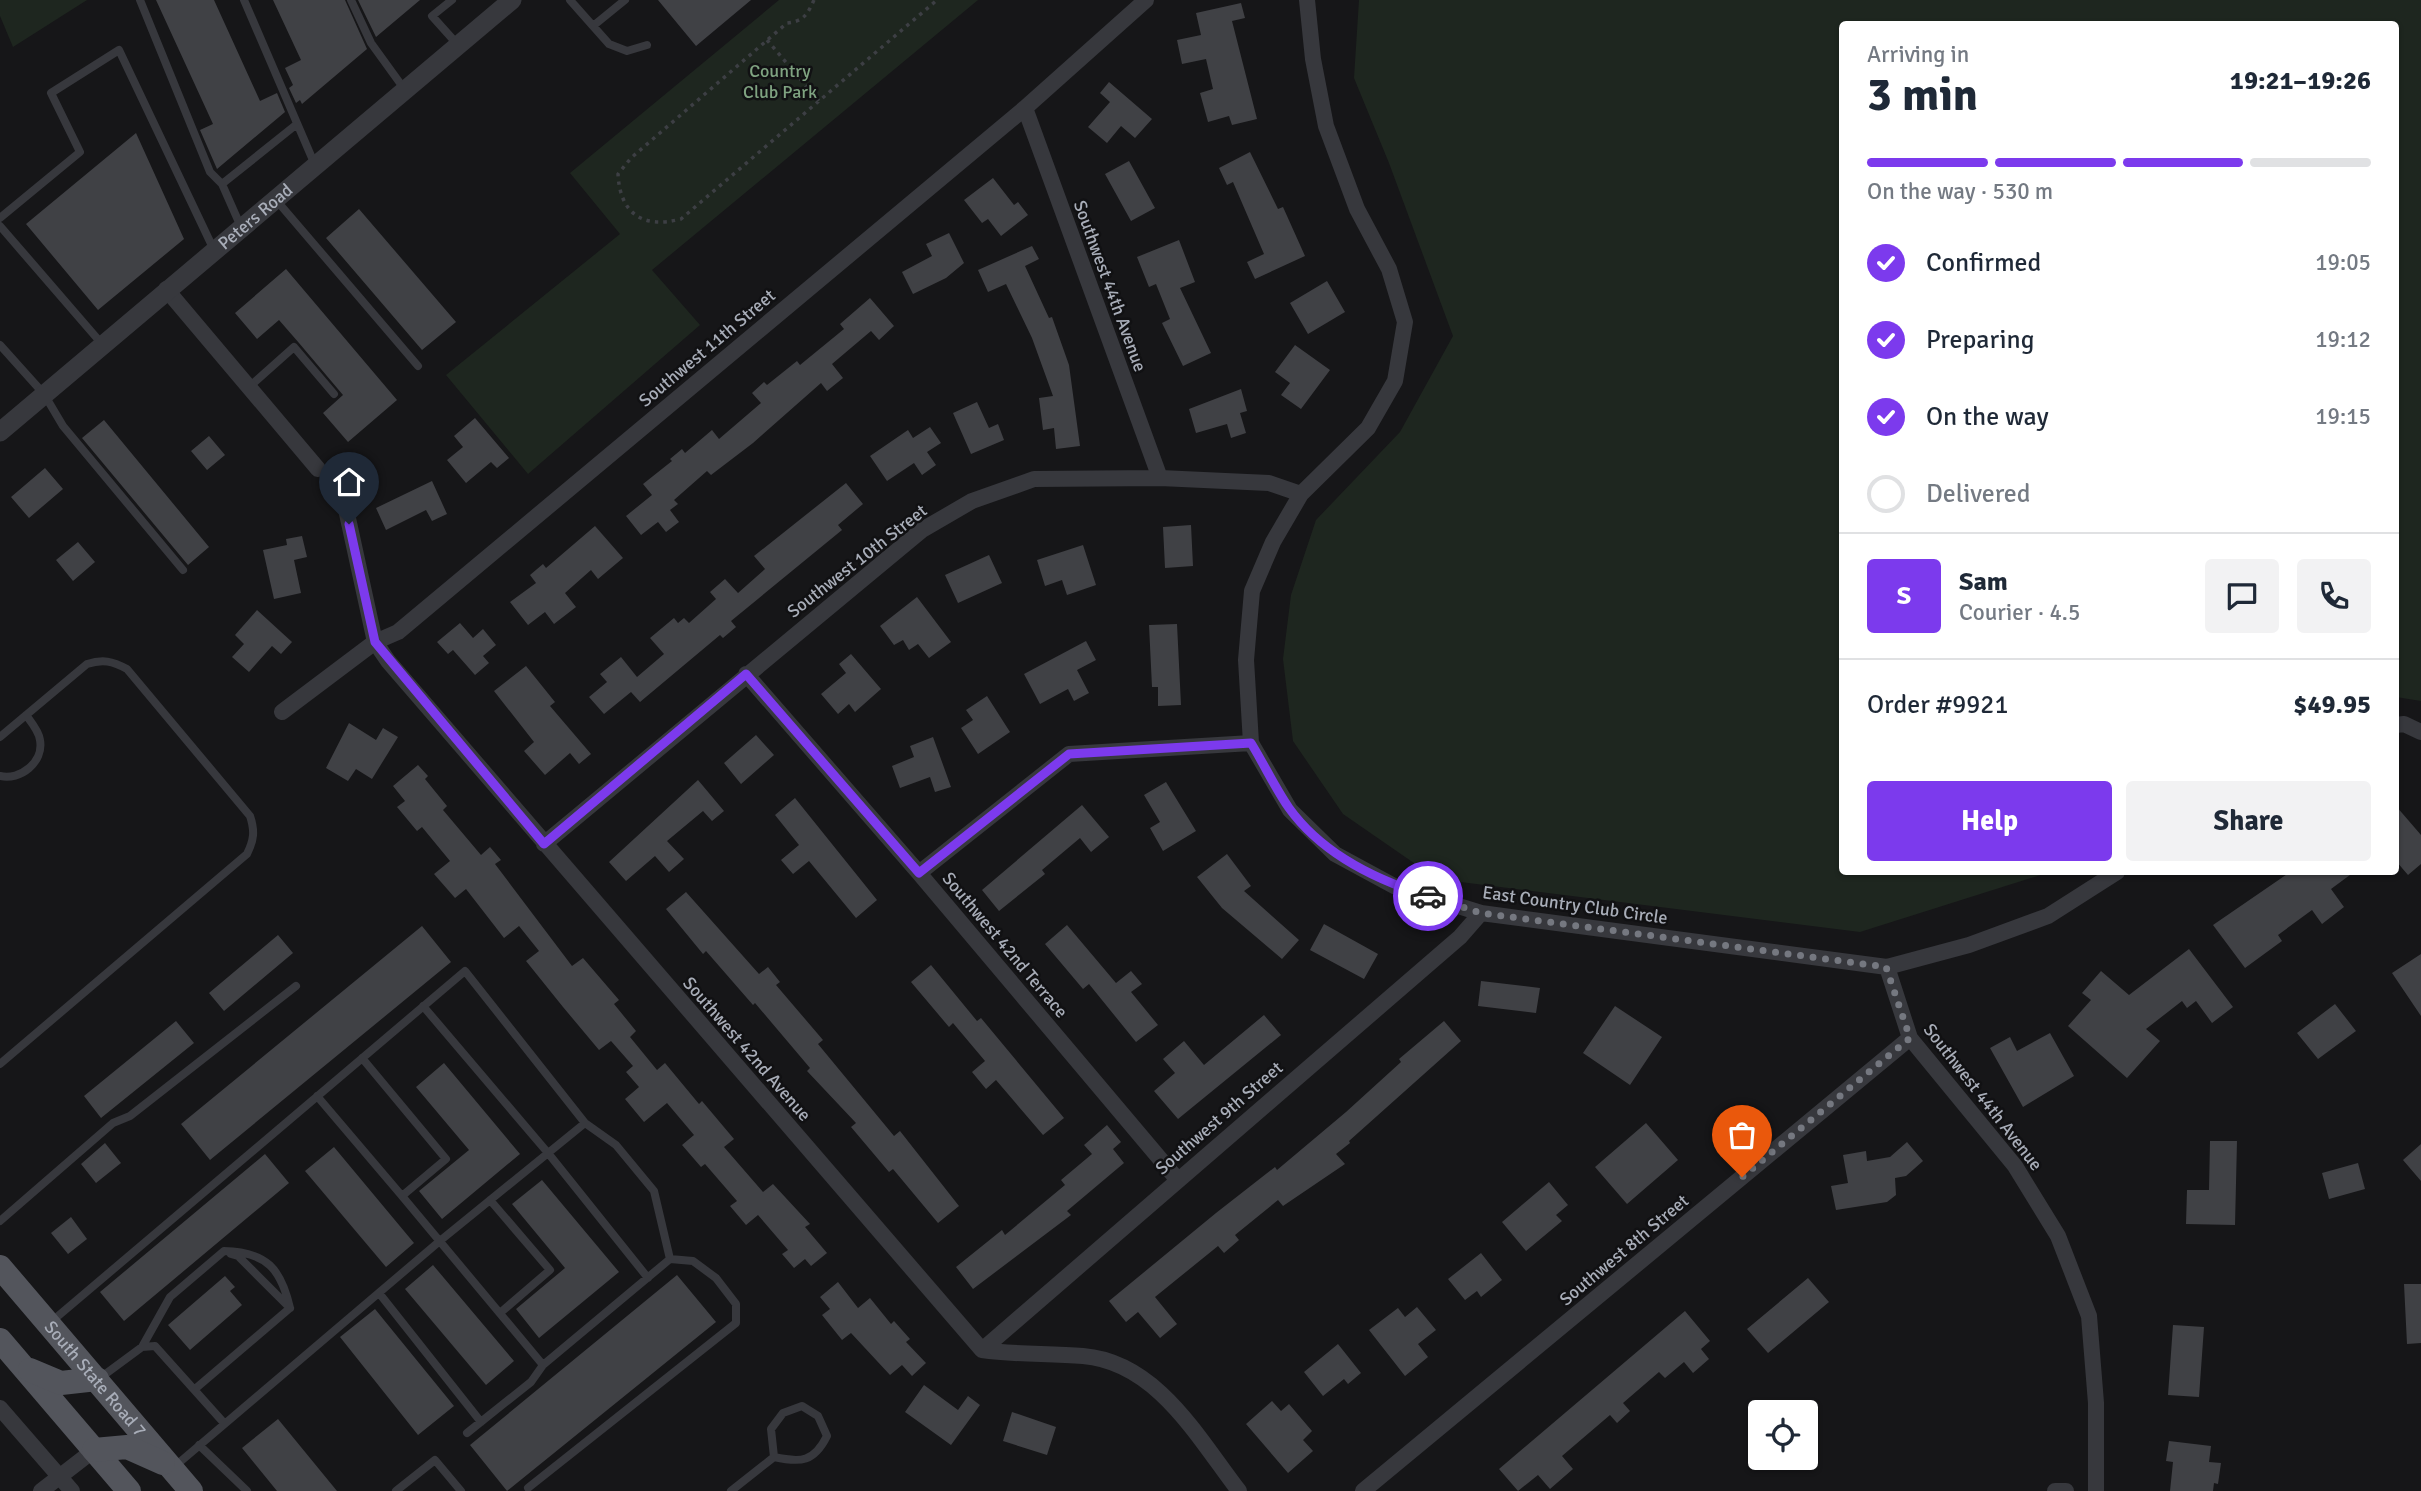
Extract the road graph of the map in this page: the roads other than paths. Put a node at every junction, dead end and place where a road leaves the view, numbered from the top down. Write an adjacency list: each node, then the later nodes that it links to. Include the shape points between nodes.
1 (140, 0): 17 (lane, via 210,172)
2 (244, 0): 15 (lane)
3 (351, 0): 13 (lane, via 371,43)
4 (452, 0): 11 (lane, via 432,16)
5 (570, 0): 10 (lane)
6 (625, 0): 10 (lane)
7 (1146, 0): 14 (street, Southwest 11th Street)
8 (1307, 0): 33 (street, East Country Club Circle, via 1312,59 1326,126 1357,209 1389,270 1405,322 1395,381 1368,428)
9 (501, 6): 11 (street, Peters Road)
10 (593, 26): 12 (lane, via 609,44 626,51)
11 (458, 45): 13 (street, Peters Road)
12 (647, 45)
13 (405, 90): 16 (street, Peters Road)
14 (1025, 108): 32 (street, Southwest 44th Avenue); 36 (street, Southwest 11th Street, via 398,632)
15 (297, 124): 16 (lane); 17 (lane)
16 (315, 165): 18 (street, Peters Road)
17 (222, 184): 21 (lane)
18 (275, 199): 21 (street, Peters Road); 26 (lane)
19 (0, 218): 22 (lane, via 80,152 51,93 119,50)
20 (0, 226): 24 (lane)
21 (241, 227): 22 (street, Peters Road)
22 (214, 250): 23 (street, Peters Road)
23 (166, 289): 24 (street, Peters Road); 27 (street)
24 (102, 344): 28 (street, Peters Road)
25 (0, 345): 28 (lane)
26 (418, 366)
27 (249, 387): 29 (lane, via 294,347); 31 (street)
28 (44, 394): 30 (street, Peters Road); 35 (lane, via 63,426)
29 (334, 394)
30 (0, 432)
31 (318, 469)
32 (1160, 478): 33 (street, Southwest 10th Street, via 1269,483); 37 (street, Southwest 10th Street, via 1034,480 972,501 922,530)
33 (1301, 494): 43 (street, East Country Club Circle, via 1252,590 1245,660)
34 (344, 500): 36 (street, Southwest 42nd Avenue)
35 (183, 570)
36 (375, 642): 38 (street, Southwest 11th Street); 45 (street, Southwest 42nd Avenue)
37 (746, 674): 45 (street, Southwest 10th Street); 46 (street, Southwest 42nd Terrace)
38 (282, 712)
39 (26, 715): 42 (lane); 44 (lane, via 40,736 41,752 33,765 17,776); 54 (lane, via 87,664 102,660 127,669 250,816 253,841 247,854)
40 (2399, 725): 41 (street)
41 (2421, 732)
42 (0, 737)
43 (1251, 743): 46 (street, via 1069,754); 48 (street, East Country Club Circle, via 1290,810 1335,854 1394,886)
44 (0, 776)
45 (544, 844): 73 (street, Southwest 42nd Avenue)
46 (919, 873): 58 (street, Southwest 42nd Terrace)
47 (2113, 875): 49 (street, East Country Club Circle, via 2049,916 1969,945)
48 (1481, 913): 49 (street, East Country Club Circle); 58 (street, Southwest 9th Street, via 1460,937)
49 (1886, 967): 52 (street, Southwest 44th Avenue)
50 (296, 986): 61 (lane, via 130,1116 113,1123)
51 (423, 1006): 53 (lane); 56 (lane, via 465,971); 57 (lane)
52 (1910, 1038): 97 (street, Southwest 8th Street); 100 (street, Southwest 44th Avenue, via 2015,1166 2058,1236 2089,1316 2096,1403)
53 (362, 1058): 55 (lane); 59 (lane, via 446,1159)
54 (0, 1064)
55 (317, 1097): 59 (lane); 70 (lane)
56 (585, 1123): 57 (lane); 64 (lane, via 616,1145 654,1191)
57 (548, 1153): 60 (lane); 66 (lane)
58 (1177, 1179): 73 (street, Southwest 9th Street)
59 (402, 1196): 62 (lane)
60 (490, 1200): 62 (lane); 69 (lane, via 550,1270)
61 (0, 1221)
62 (441, 1240): 67 (lane); 69 (lane)
63 (225, 1251): 68 (lane, via 238,1256); 68 (lane, via 243,1252 271,1264 283,1280); 72 (lane, via 170,1297)
64 (670, 1259): 66 (lane); 87 (lane, via 693,1261 716,1278 736,1304 736,1323)
65 (0, 1267): 70 (main road, South State Road 7)
66 (648, 1278): 74 (lane)
67 (379, 1293): 79 (lane); 80 (lane)
68 (290, 1308): 77 (lane)
69 (500, 1313): 74 (lane)
70 (48, 1324): 76 (main road, South State Road 7)
71 (0, 1340): 75 (main road)
72 (142, 1347): 76 (lane); 77 (lane, via 155,1346)
73 (982, 1350): 96 (street, via 1085,1356 1120,1364 1158,1388)
74 (543, 1365): 79 (lane, via 531,1382)
75 (23, 1367): 76 (main road, via 61,1383); 83 (main road)
76 (97, 1379): 85 (main road, South State Road 7)
77 (195, 1388): 80 (lane)
78 (0, 1408): 86 (street)
79 (481, 1422): 81 (lane)
80 (224, 1423): 82 (lane)
81 (467, 1433)
82 (200, 1445): 85 (lane); 92 (lane)
83 (94, 1450): 85 (main road, via 127,1447); 86 (street); 90 (main road)
84 (774, 1457): 84 (lane, via 797,1462 820,1451 827,1436 818,1416 802,1406 783,1413 771,1429); 95 (lane)
85 (172, 1469): 91 (main road, South State Road 7)
86 (59, 1476): 88 (street); 89 (street)
87 (528, 1488)
88 (41, 1491)
89 (72, 1491)
90 (129, 1491)
91 (191, 1491)
92 (247, 1491)
93 (397, 1491): 94 (lane, via 435,1460)
94 (461, 1491)
95 (731, 1491)
96 (1239, 1491)
97 (1363, 1491)
98 (2055, 1491): 99 (street)
99 (2066, 1491)
100 (2096, 1491)

